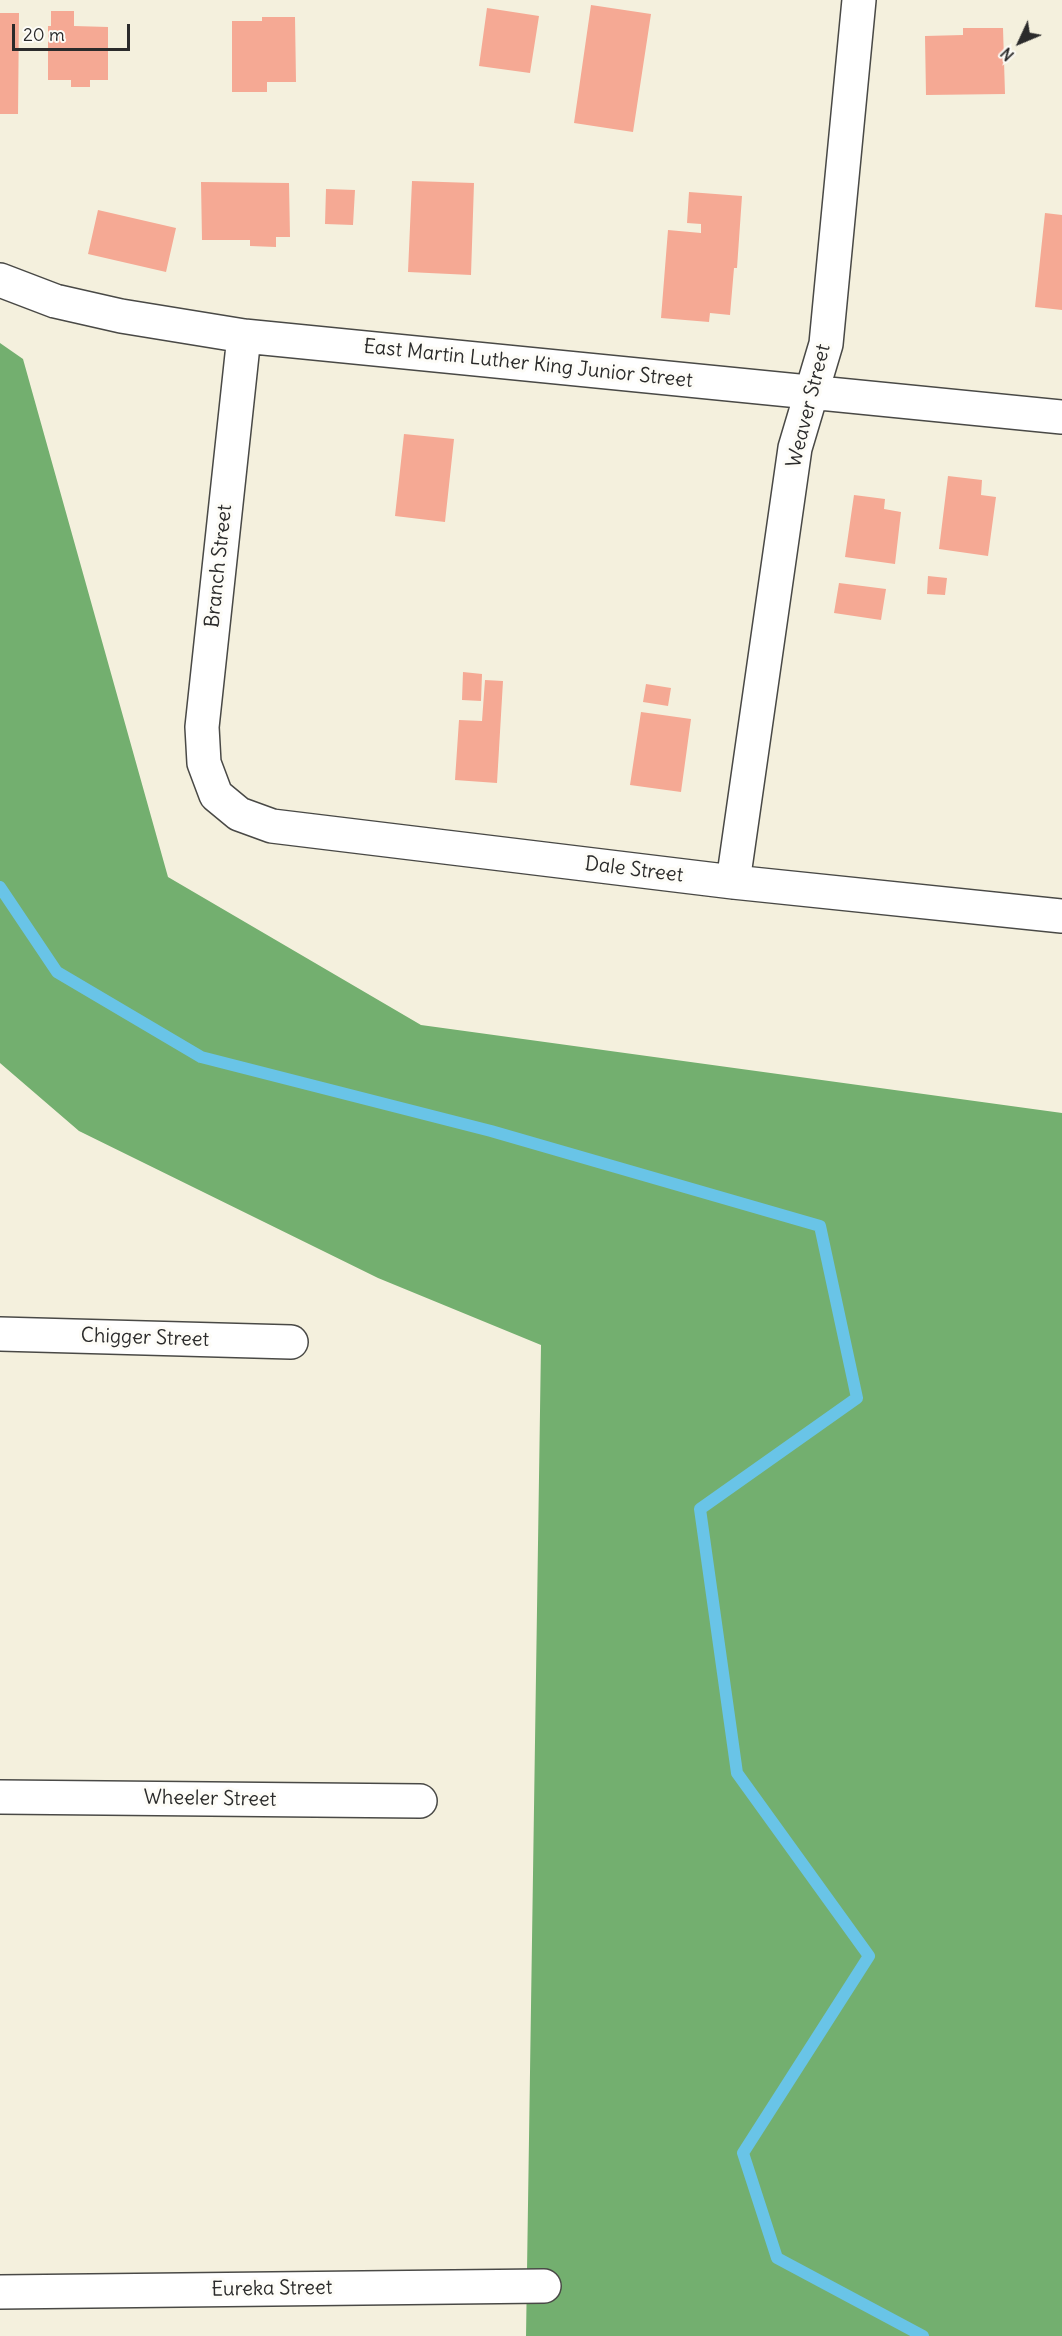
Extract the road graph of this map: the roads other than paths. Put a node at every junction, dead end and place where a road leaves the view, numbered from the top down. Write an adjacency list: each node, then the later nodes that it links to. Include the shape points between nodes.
1 (859, 0): 4 (street, Weaver Street, via 826,344)
2 (0, 280): 3 (street, East Martin Luther King Junior Street, via 55,302)
3 (244, 336): 4 (street, East Martin Luther King Junior Street); 6 (street, Branch Street, via 202,727 204,763)
4 (812, 393): 5 (street, East Martin Luther King Junior Street); 7 (street, Weaver Street, via 795,448)
5 (1062, 417)
6 (216, 795): 7 (street, Dale Street, via 239,814 272,826)
7 (733, 882): 8 (street, Dale Street)
8 (1062, 916)
9 (0, 1334): 10 (street, Chigger Street)
10 (291, 1342)
11 (0, 1797): 12 (street, Wheeler Street)
12 (420, 1801)
13 (543, 2286): 14 (street, Eureka Street)
14 (0, 2292)

